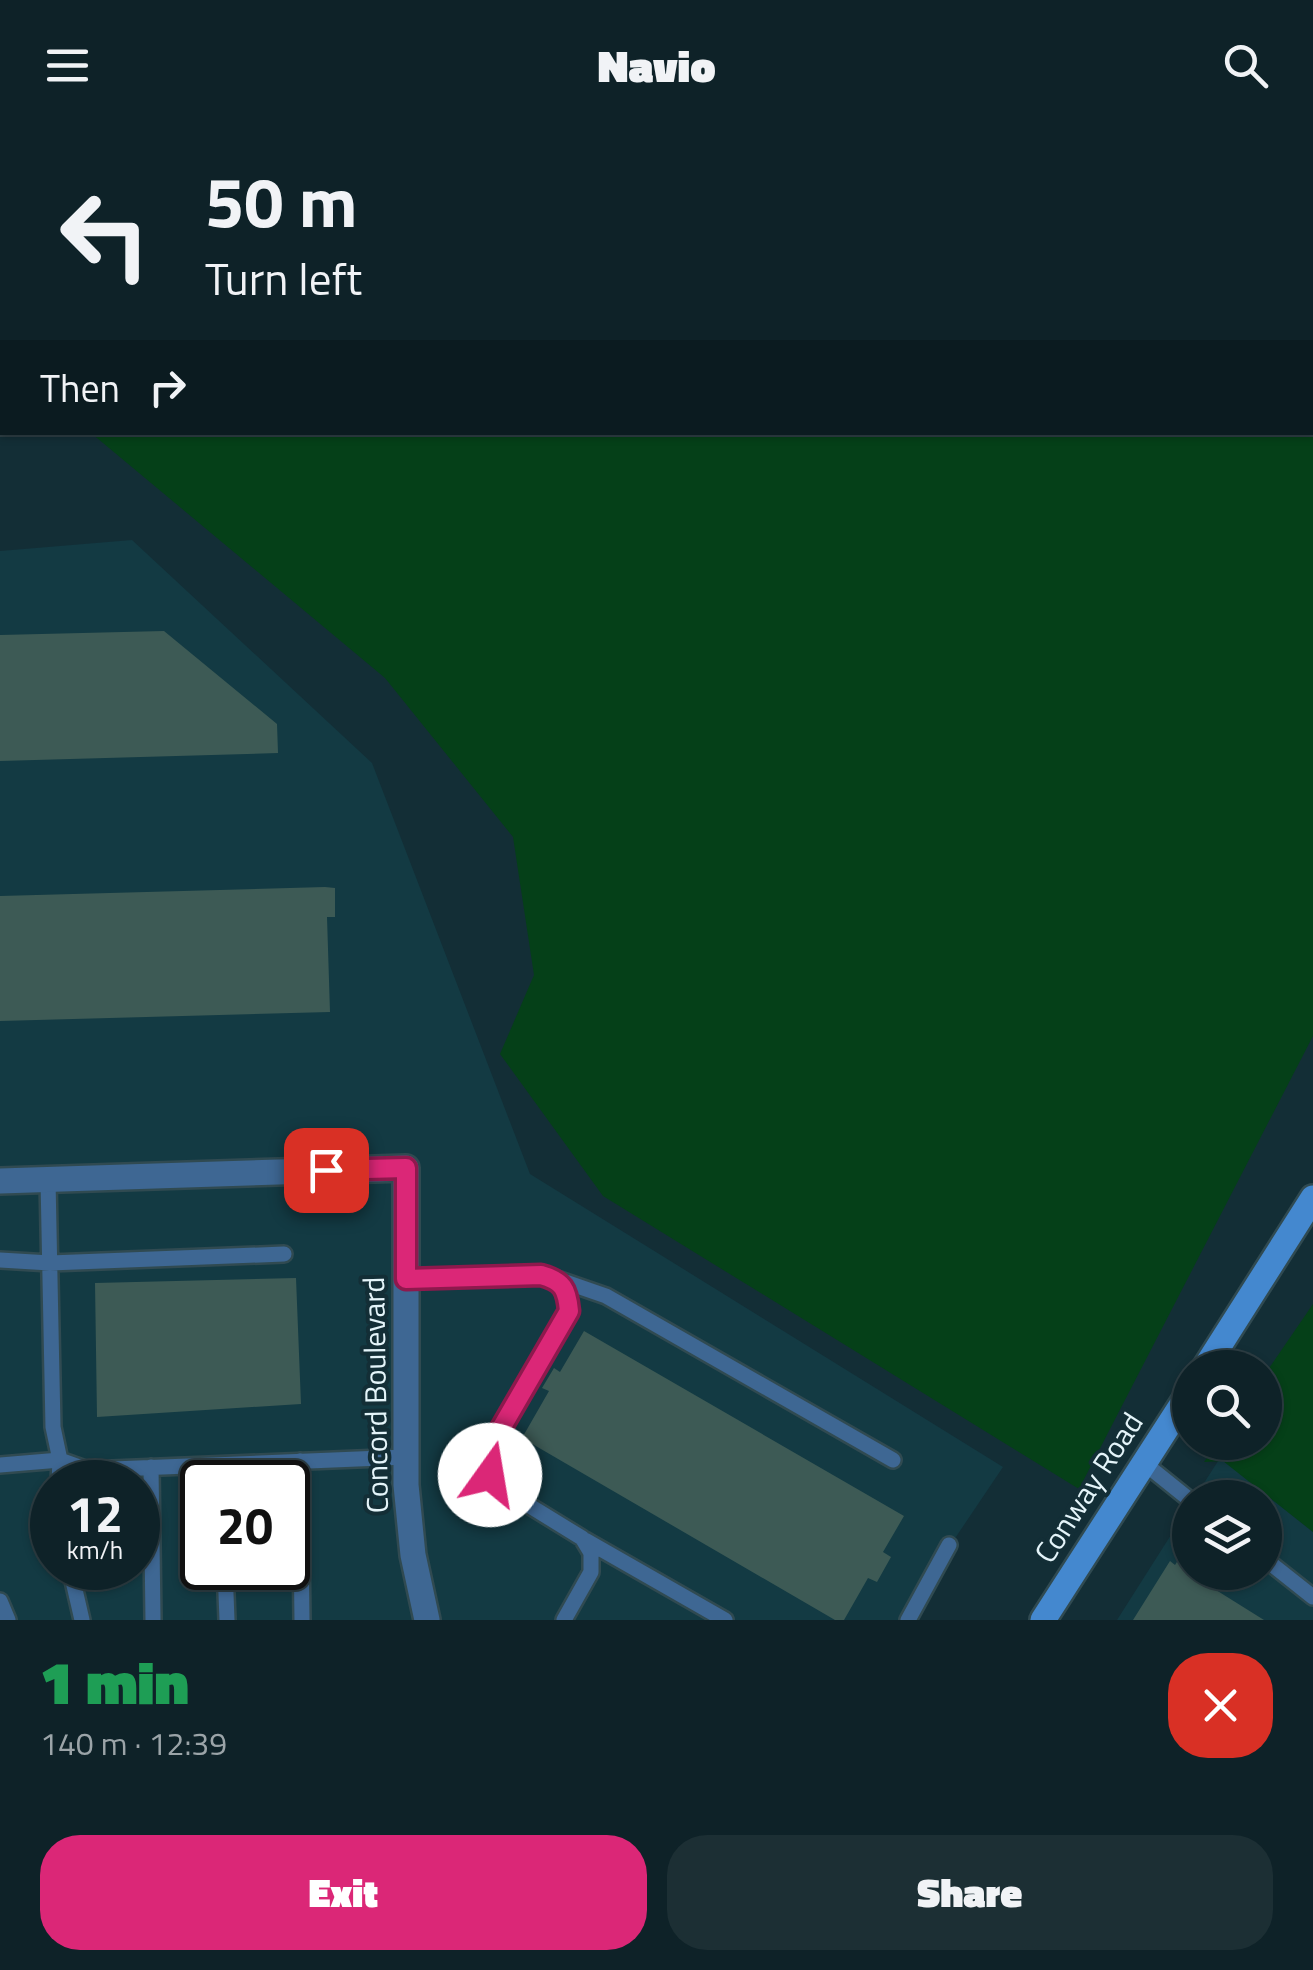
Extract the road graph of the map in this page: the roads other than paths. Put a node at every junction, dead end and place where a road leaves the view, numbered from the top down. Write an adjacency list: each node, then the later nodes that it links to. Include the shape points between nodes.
1 (48, 1180): 2 (street); 6 (lane); 7 (street, Concord Boulevard, via 406,1168)
2 (0, 1182)
3 (1313, 1198): 9 (street)
4 (284, 1254): 6 (lane)
5 (0, 1260): 6 (lane)
6 (50, 1264): 12 (lane, via 53,1427)
7 (406, 1279): 8 (lane); 11 (street, Concord Boulevard)
8 (556, 1280): 13 (lane, via 606,1296); 19 (lane, via 567,1293 569,1311 487,1460 499,1487)
9 (1217, 1350)
10 (1172, 1420): 16 (street, Conway Road)
11 (406, 1457): 14 (lane); 33 (street, Concord Boulevard, via 413,1555)
12 (60, 1460)
13 (893, 1460)
14 (310, 1461)
15 (30, 1462): 17 (lane)
16 (1144, 1464): 18 (lane); 37 (street, Conway Road)
17 (0, 1465)
18 (1172, 1486)
19 (582, 1538): 34 (lane, via 591,1572); 35 (lane)
20 (949, 1546): 36 (lane)
21 (1282, 1572): 26 (lane)
22 (75, 1590): 29 (lane)
23 (153, 1590): 30 (lane)
24 (226, 1590): 31 (lane)
25 (302, 1590): 32 (lane)
26 (1313, 1597)
27 (0, 1601): 28 (lane)
28 (8, 1620)
29 (82, 1620)
30 (153, 1620)
31 (227, 1620)
32 (302, 1620)
33 (427, 1620)
34 (564, 1620)
35 (724, 1620)
36 (908, 1620)
37 (1043, 1620)

